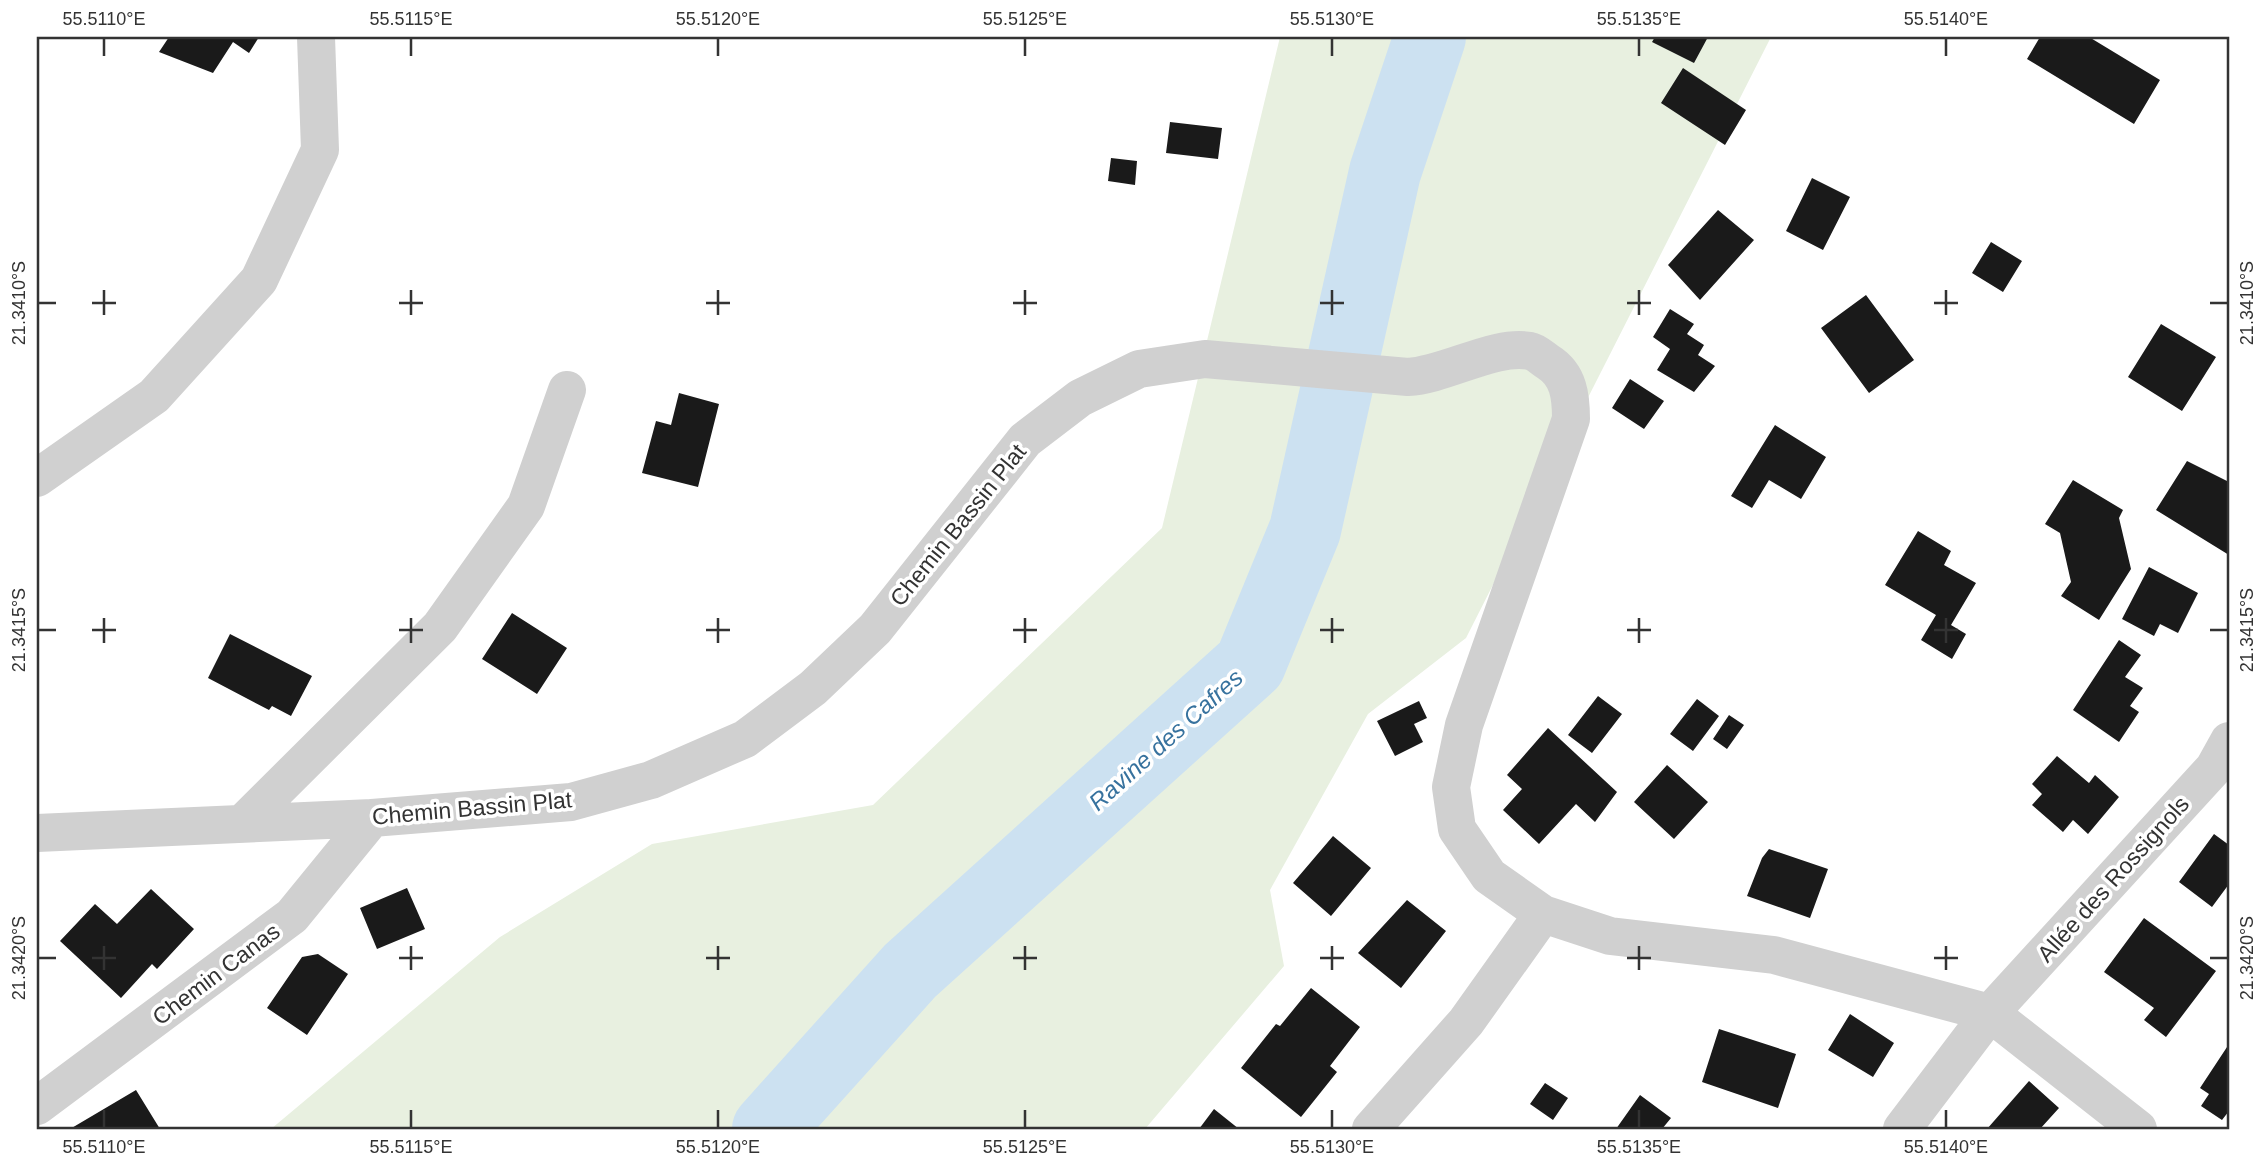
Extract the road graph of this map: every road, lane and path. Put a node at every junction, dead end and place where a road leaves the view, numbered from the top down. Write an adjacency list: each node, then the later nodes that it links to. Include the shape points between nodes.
1 (316, 37): 3 (street, via 320,150 259,280 154,396)
2 (567, 390): 6 (street, via 526,506 440,627)
3 (37, 478)
4 (2229, 741): 9 (street, Allée des Rossignols, via 2214,768)
5 (372, 818): 6 (street, Chemin Bassin Plat); 8 (street, Chemin Bassin Plat, via 571,802 651,780 745,738 813,688 875,629 1025,440 1080,398 1139,369 1205,359 1408,377 1432,375 1495,353 1530,351 1557,368 1572,394 1572,419 1464,725 1451,787 1457,829 1489,876); 10 (street, Chemin Canas, via 292,916)
6 (243, 823): 7 (street, Chemin Bassin Plat)
7 (37, 833)
8 (1543, 914): 9 (street, Chemin Bassin Plat, via 1610,936 1774,956); 11 (street, via 1466,1022)
9 (1990, 1013): 12 (street, Allée des Rossignols); 13 (street)
10 (37, 1106)
11 (1371, 1129)
12 (1902, 1129)
13 (2138, 1129)

